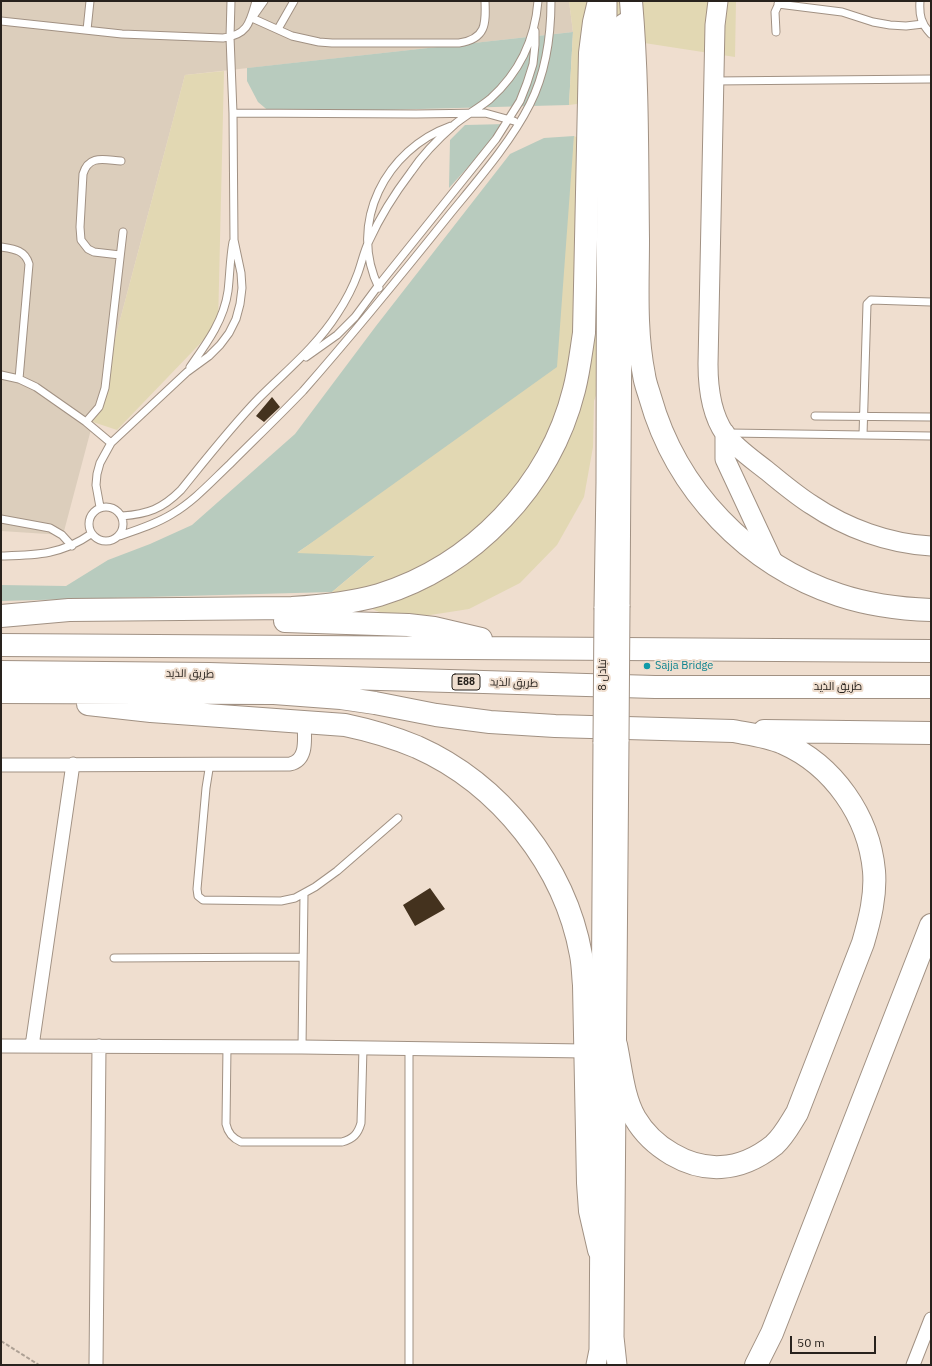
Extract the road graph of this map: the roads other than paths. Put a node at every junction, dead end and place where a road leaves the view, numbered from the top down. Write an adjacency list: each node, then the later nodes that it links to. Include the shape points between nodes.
1 (90, 1): 21 (lane)
2 (231, 1): 24 (lane)
3 (256, 1): 16 (lane)
4 (264, 1): 16 (lane)
5 (294, 1): 20 (lane)
6 (486, 1): 20 (lane, via 483,29 478,37 469,42 332,43 305,40)
7 (538, 1): 19 (lane)
8 (551, 1): 30 (lane, via 549,42 541,77 530,105)
9 (599, 1): 64 (highway, via 590,53 584,333 580,362 568,412 553,446 535,478 503,518 458,556 433,571 379,595 350,602 292,608 69,610)
10 (607, 1): 62 (main road, via 606,475)
11 (626, 1): 62 (main road)
12 (631, 1): 61 (highway, via 637,92 638,333 644,376 659,425 674,458 698,495 727,528)
13 (718, 1): 26 (main road)
14 (920, 1): 18 (lane, via 919,15)
15 (779, 3): 18 (lane, via 842,12 890,25); 22 (lane, via 775,12)
16 (252, 18): 20 (lane); 24 (lane, via 241,32)
17 (1, 21): 21 (lane)
18 (923, 24): 23 (lane)
19 (535, 25): 28 (lane, via 528,46 506,83); 29 (lane, via 533,64 528,83)
20 (278, 29)
21 (87, 30): 24 (lane, via 139,35)
22 (776, 32)
23 (931, 34)
24 (230, 37): 27 (lane)
25 (931, 79): 26 (lane)
26 (714, 81): 49 (main road, via 708,382 716,417)
27 (233, 113): 28 (lane); 34 (lane)
28 (472, 113): 29 (lane, via 485,113); 31 (lane)
29 (510, 119): 30 (lane); 38 (lane)
30 (519, 123): 39 (lane, via 481,176)
31 (456, 124): 35 (lane, via 412,170); 35 (lane, via 417,143 388,174 371,213)
32 (121, 161): 37 (lane, via 94,160 85,168 80,227 81,240 88,249)
33 (123, 232): 37 (lane)
34 (234, 240): 42 (lane, via 223,311 212,335); 42 (lane, via 242,288 236,319 220,345)
35 (368, 242): 38 (lane); 41 (lane, via 357,275 337,314 310,349)
36 (1, 247): 44 (lane, via 21,251 29,264)
37 (120, 255): 48 (lane, via 103,398)
38 (378, 286): 39 (lane); 41 (lane, via 355,317 337,335)
39 (383, 296): 57 (lane, via 303,391 201,492 171,515)
40 (931, 302): 46 (lane, via 868,302)
41 (294, 364): 54 (lane, via 244,414 172,499 151,512)
42 (187, 372): 52 (lane)
43 (1, 376): 44 (lane)
44 (19, 379): 48 (lane, via 36,387)
45 (815, 416): 46 (lane)
46 (864, 417): 47 (lane); 50 (lane)
47 (931, 417)
48 (86, 422): 52 (lane)
49 (725, 433): 50 (lane); 59 (main road, via 797,494 826,514 885,538); 61 (main road, via 725,459)
50 (863, 435): 51 (lane)
51 (931, 436)
52 (111, 443): 53 (lane, via 97,474)
53 (100, 507): 54 (lane, via 112,507); 56 (lane, via 90,515 88,527)
54 (122, 516): 57 (lane, via 122,530)
55 (1, 519): 58 (lane, via 50,528 62,535)
56 (91, 534): 57 (lane, via 101,541); 58 (lane)
57 (119, 536)
58 (72, 546): 60 (lane, via 39,555)
59 (931, 546)
60 (1, 556)
61 (774, 564): 63 (highway, via 799,579 840,595 881,604)
62 (612, 607): 75 (main road, تبادل 8, bridge)
63 (931, 610)
64 (2, 616): 66 (highway, via 82,620 188,618 408,625 434,628)
65 (1, 646): 66 (highway)
66 (517, 649): 67 (highway)
67 (931, 651)
68 (1, 672): 69 (highway, طريق الذيد / E88, via 209,674 655,687)
69 (931, 687)
70 (1, 692): 73 (highway, via 274,693 348,699 490,722)
71 (1, 696): 72 (highway, via 70,701 158,712)
72 (304, 721): 77 (street, via 303,755 295,762); 92 (highway, via 369,730 417,747 462,772 504,809 523,830 553,876 574,928 581,956 584,986)
73 (733, 731): 74 (highway); 84 (highway, via 782,742 803,753 821,767 852,803 870,848 874,871 874,895 863,943 797,1113 787,1130 758,1156 721,1167 704,1166 672,1154 657,1144 635,1118)
74 (931, 733)
75 (611, 741): 84 (main road, via 618,952); 93 (main road)
76 (73, 764): 77 (street); 78 (street); 86 (street)
77 (210, 764): 80 (lane, via 198,896 206,901 281,901)
78 (1, 765)
79 (398, 818): 80 (lane, via 337,871)
80 (304, 894): 82 (lane)
81 (931, 925): 99 (highway, via 772,1333)
82 (303, 957): 83 (lane); 89 (lane)
83 (114, 958)
84 (616, 1045): 98 (main road, via 614,1337)
85 (1, 1046): 86 (street)
86 (32, 1046): 87 (street)
87 (99, 1046): 88 (street); 95 (street)
88 (227, 1047): 89 (street); 90 (lane, via 226,1124 230,1136 241,1142 342,1142 355,1136 361,1123)
89 (302, 1047): 90 (street)
90 (363, 1048): 91 (street)
91 (410, 1048): 92 (street); 96 (lane)
92 (585, 1051): 93 (highway, via 588,1197)
93 (599, 1250): 97 (main road, via 599,1350)
94 (931, 1319): 100 (street)
95 (96, 1365)
96 (409, 1365)
97 (596, 1365)
98 (617, 1365)
99 (756, 1365)
100 (913, 1365)

